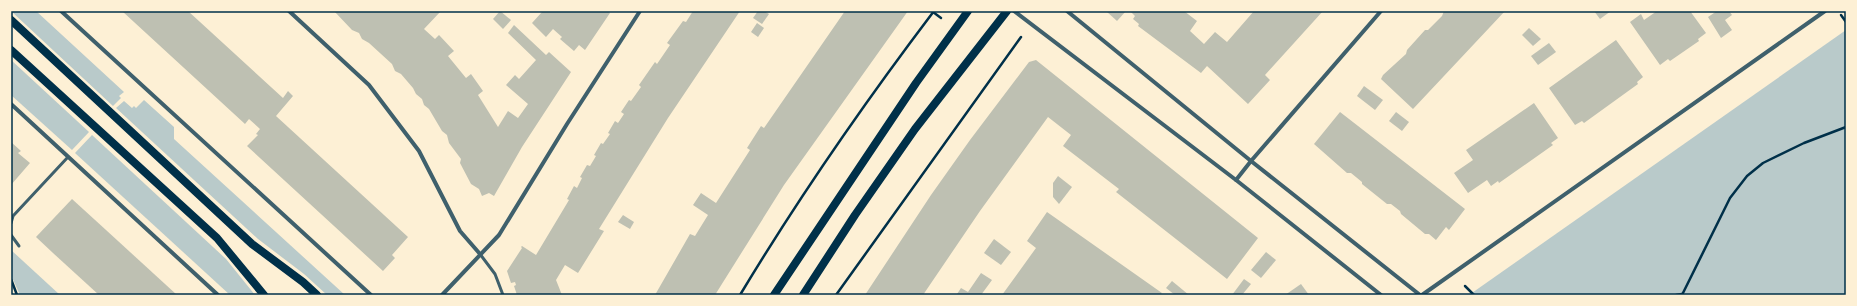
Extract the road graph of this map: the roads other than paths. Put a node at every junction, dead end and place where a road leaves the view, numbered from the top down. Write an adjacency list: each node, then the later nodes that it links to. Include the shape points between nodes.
1 (61, 11): 23 (street)
2 (289, 11): 19 (street, via 369,85 419,151 460,231)
3 (640, 11): 19 (street, via 498,235)
4 (968, 11): 26 (main road, via 916,82)
5 (1007, 11): 27 (main road, via 915,129)
6 (1014, 11): 15 (street)
7 (1067, 11): 14 (street)
8 (1381, 11): 14 (street)
9 (1826, 11): 29 (street)
10 (11, 20): 22 (main road, via 252,244)
11 (11, 50): 21 (main road, via 217,238)
12 (11, 104): 13 (street)
13 (68, 157): 16 (lane, via 13,216); 20 (street)
14 (1250, 161): 15 (street); 29 (street)
15 (1236, 180): 28 (street)
16 (11, 223)
17 (11, 235): 18 (lane)
18 (19, 246)
19 (480, 254): 24 (street); 25 (lane, via 495,274)
20 (218, 295)
21 (264, 295)
22 (317, 295)
23 (371, 295)
24 (442, 295)
25 (503, 295)
26 (774, 295)
27 (803, 295)
28 (1381, 295)
29 (1421, 295)

